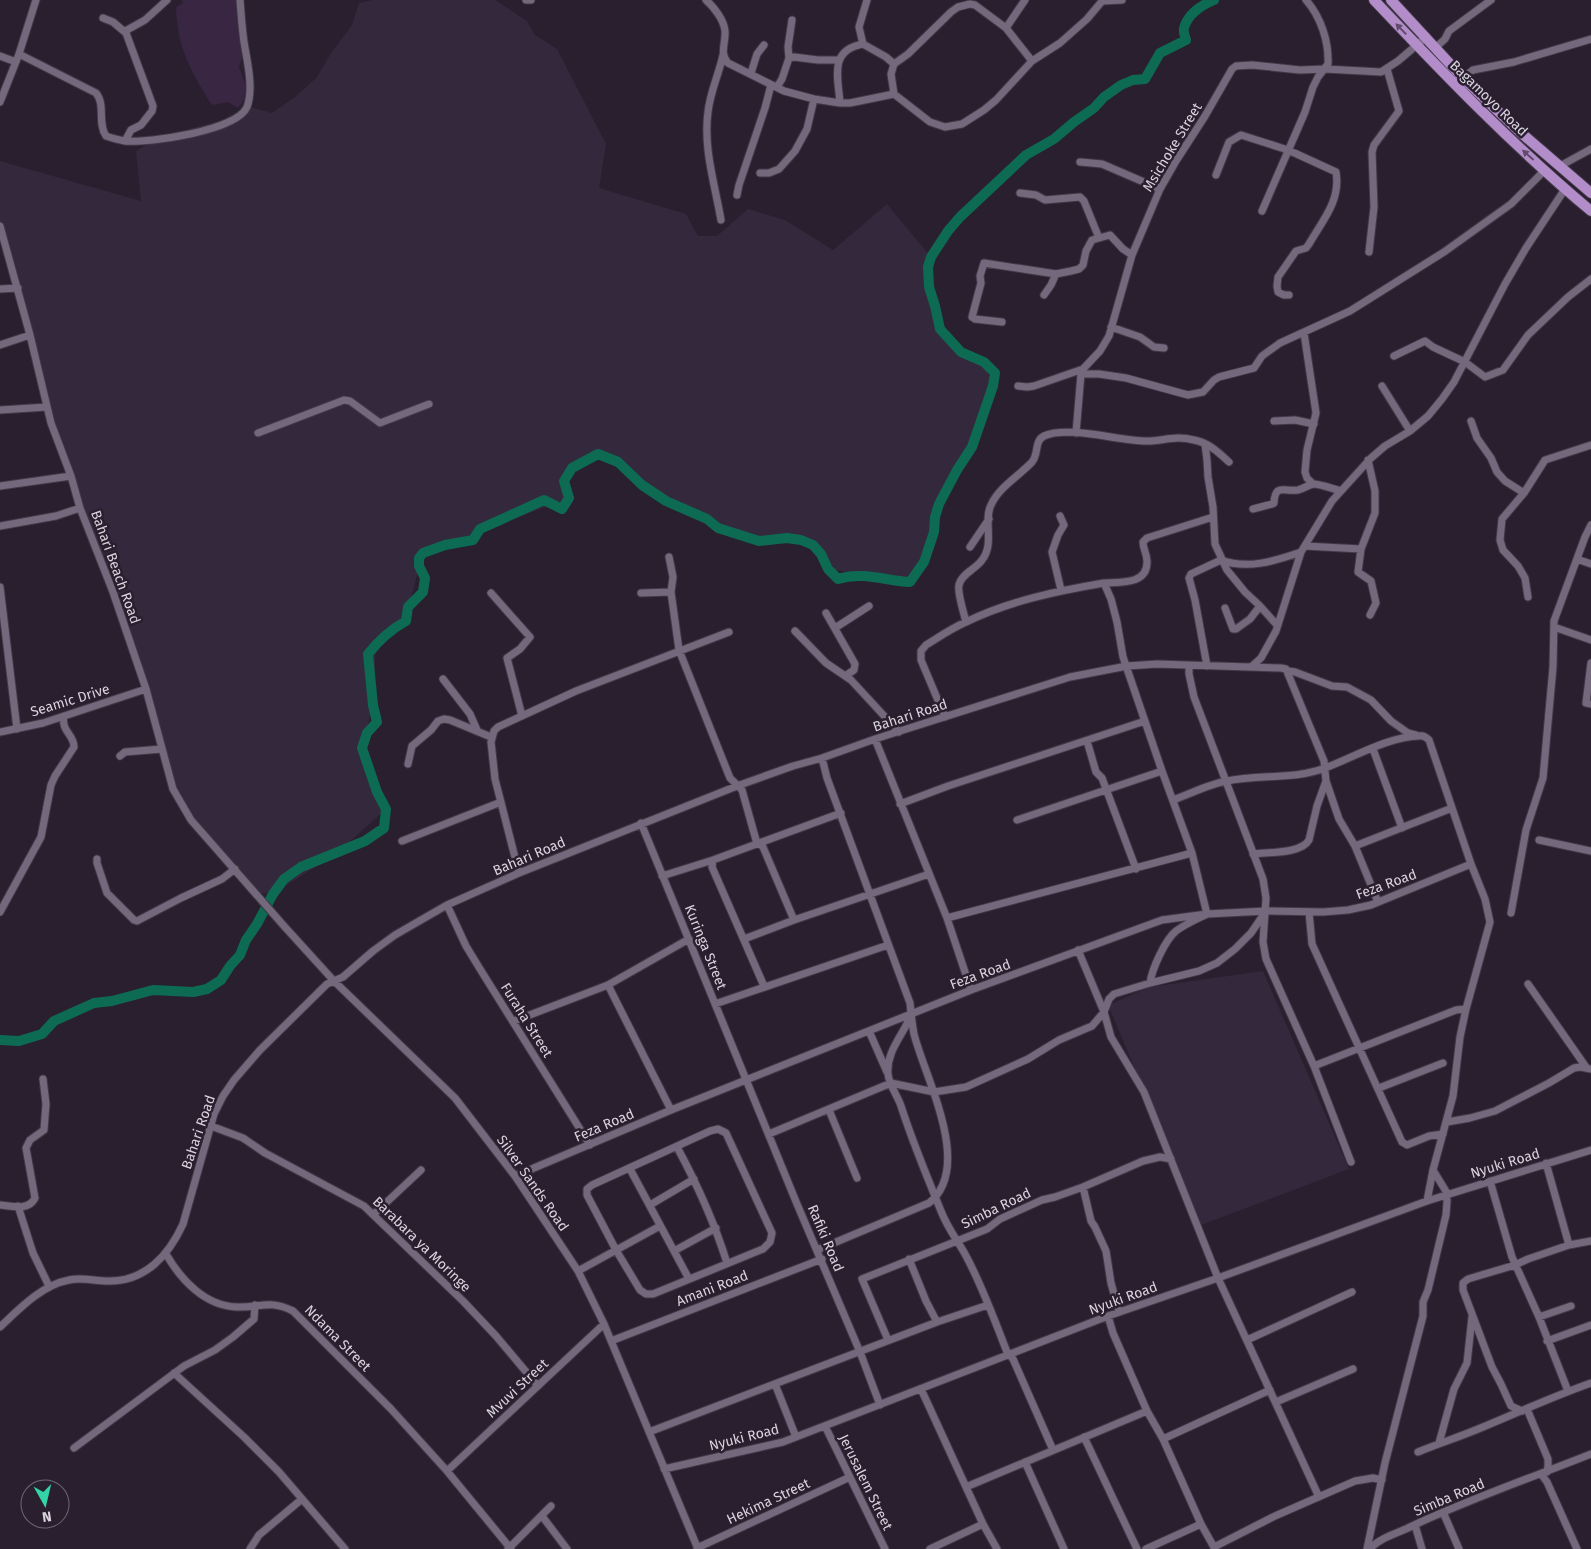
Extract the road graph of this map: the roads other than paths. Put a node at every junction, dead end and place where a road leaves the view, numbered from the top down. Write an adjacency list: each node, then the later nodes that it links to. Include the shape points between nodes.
1 (36, 0): 28 (street)
2 (167, 0): 19 (street)
3 (240, 0): 42 (street, via 249,87 247,106 241,116 220,127 162,139)
4 (526, 0): 5 (street)
5 (531, 0)
6 (706, 0): 26 (street, via 724,25)
7 (867, 0): 22 (street, via 859,27)
8 (1025, 0): 18 (street)
9 (1103, 0): 10 (street); 31 (street, via 1060,43)
10 (1122, 0)
11 (1306, 0): 33 (street, via 1318,17 1324,34 1328,59)
12 (1374, 0): 24 (highway, Bagamoyo Road, one-way to 12)
13 (1391, 0): 20 (highway, Bagamoyo Road)
14 (1491, 0): 25 (street, via 1449,31)
15 (966, 2): 18 (street); 32 (street)
16 (103, 18): 19 (street)
17 (792, 20): 29 (street)
18 (1006, 28): 31 (street)
19 (126, 33): 42 (street, via 153,106)
20 (1425, 38): 24 (street); 25 (highway, Bagamoyo Road)
21 (1591, 39): 36 (street, via 1514,62 1473,70)
22 (863, 44): 30 (street, via 848,48); 32 (street)
23 (764, 45): 35 (street, via 757,54)
24 (1417, 45): 34 (street); 47 (highway, Bagamoyo Road, one-way to 24)
25 (1435, 48): 36 (highway, Bagamoyo Road)
26 (723, 55): 35 (street, via 728,63); 57 (street, via 708,112 707,144)
27 (0, 56): 28 (street)
28 (17, 58): 40 (street); 42 (street, via 96,93 104,134)
29 (789, 58): 30 (street); 37 (street, via 782,79)
30 (838, 60): 41 (street)
31 (1032, 61): 38 (street, via 996,100 962,124 945,127 930,122)
32 (894, 64): 38 (street)
33 (1325, 69): 34 (street, Msichoke Street, via 1381,72); 44 (street, via 1318,77); 51 (street, Msichoke Street, via 1236,66)
34 (1387, 69): 61 (street, via 1399,111 1372,152 1374,207)
35 (751, 73): 37 (street)
36 (1463, 78): 46 (highway, Bagamoyo Road)
37 (774, 86): 39 (street, via 791,94); 54 (street)
38 (894, 94): 41 (street)
39 (814, 98): 41 (street); 48 (street, via 807,129 795,151 779,169)
40 (0, 102)
41 (840, 103)
42 (125, 141)
43 (1591, 149): 46 (street)
44 (1288, 150): 49 (street, via 1241,135 1229,142); 55 (street); 68 (street, via 1330,168 1336,172 1338,181 1327,217 1306,248 1296,251 1278,277 1278,292)
45 (1080, 162): 51 (street, via 1102,164)
46 (1560, 166): 53 (highway, Bagamoyo Road)
47 (1545, 170): 50 (highway, Bagamoyo Road); 71 (street, via 1511,204 1444,252 1350,311)
48 (760, 172)
49 (1216, 175)
50 (1565, 189): 56 (highway, Bagamoyo Road); 76 (street, via 1505,284)
51 (1160, 190): 62 (street, Msichoke Street)
52 (1020, 193): 60 (street, via 1045,200 1080,197)
53 (1591, 193)
54 (737, 195)
55 (1262, 210)
56 (1591, 211)
57 (721, 220)
58 (0, 226): 59 (street, Bahari Beach Road)
59 (2, 238): 65 (street, Bahari Beach Road)
60 (1098, 238): 62 (street, via 1110,235); 63 (street, via 1092,240 1079,269)
61 (1369, 252)
62 (1132, 255): 70 (street, Msichoke Street)
63 (1056, 274): 67 (street); 69 (street, via 984,264 972,317)
64 (1591, 279): 76 (street, via 1528,335 1503,370 1485,377)
65 (18, 288): 66 (street); 72 (street, Bahari Beach Road)
66 (0, 289)
67 (1044, 295)
68 (1289, 295)
69 (1002, 322)
70 (1111, 327): 74 (street, via 1140,337 1154,347); 77 (street, Msichoke Street, via 1106,342)
71 (1304, 333): 77 (street, via 1269,349 1254,368 1219,377 1203,392 1195,394); 85 (street, via 1316,402)
72 (30, 335): 73 (street); 81 (street, Bahari Beach Road)
73 (0, 345)
74 (1164, 348)
75 (1394, 356): 76 (street, via 1425,341)
76 (1465, 362): 86 (street, via 1442,399)
77 (1082, 371): 78 (street, via 1034,386); 88 (street)
78 (1018, 386)
79 (1382, 386): 86 (street)
80 (429, 404): 87 (street, via 380,423 344,400)
81 (47, 407): 82 (street); 93 (street, Bahari Beach Road)
82 (0, 410)
83 (1471, 421): 97 (street, via 1497,472)
84 (1274, 422): 85 (street, via 1294,420)
85 (1314, 424): 94 (street, via 1305,472)
86 (1410, 431): 91 (street)
87 (258, 433)
88 (1076, 433): 89 (street, via 1144,441 1181,437); 102 (street, via 1050,434 1040,439 1034,460 998,493 990,506)
89 (1204, 444): 92 (street); 101 (street)
90 (1591, 445): 97 (street, via 1546,460)
91 (1368, 460): 96 (street); 107 (street, via 1375,491 1375,513)
92 (1229, 462)
93 (71, 476): 95 (street); 98 (street, Bahari Beach Road)
94 (1313, 484): 96 (street); 99 (street, via 1298,490 1277,491 1272,504)
95 (0, 486)
96 (1341, 491): 106 (street)
97 (1524, 493): 118 (street, via 1502,519 1500,540 1503,550 1525,578)
98 (80, 508): 104 (street, via 56,516); 140 (street, Bahari Beach Road, via 114,592)
99 (1253, 509)
100 (1060, 516): 114 (street, via 1064,524 1052,552)
101 (1213, 517): 110 (street, via 1215,544); 112 (street, via 1147,538 1143,546 1148,565 1143,576 1133,582)
102 (989, 519): 105 (street); 124 (street, via 989,538 983,560 962,579 958,587)
103 (1591, 525): 109 (street)
104 (0, 526)
105 (970, 546)
106 (1303, 549): 107 (street); 110 (street, via 1272,562 1234,564); 125 (street)
107 (1361, 549): 123 (street, via 1358,572 1372,581 1376,603)
108 (669, 557): 115 (street, via 673,577)
109 (1577, 559): 111 (street); 126 (street)
110 (1221, 560): 120 (street, via 1226,570); 135 (street, via 1189,577)
111 (1591, 564)
112 (1104, 583): 114 (street); 133 (street, via 1118,622)
113 (0, 587): 146 (street)
114 (1061, 590): 124 (street)
115 (671, 592): 116 (street); 131 (street)
116 (641, 593)
117 (491, 594): 143 (street, via 530,637 506,658)
118 (1528, 597)
119 (869, 606): 127 (street)
120 (1260, 606): 121 (street, via 1236,629 1233,629); 125 (street)
121 (1225, 608)
122 (826, 613): 127 (street)
123 (1370, 615)
124 (966, 622): 144 (street, via 921,650 921,660)
125 (1277, 625): 136 (street, via 1261,658)
126 (1554, 627): 130 (street); 195 (street, via 1543,778 1526,830)
127 (835, 628): 138 (street, via 855,664 854,670)
128 (795, 631): 138 (street, via 826,663)
129 (729, 632): 131 (street)
130 (1591, 640)
131 (680, 650): 143 (street); 163 (street, via 730,778)
132 (1591, 663): 141 (street, via 1586,702)
133 (1127, 666): 134 (street, Bahari Road); 144 (street, Bahari Road, via 1070,678); 145 (street)
134 (1189, 666): 135 (street, Bahari Road); 161 (street, via 1194,697)
135 (1207, 666): 136 (street, Bahari Road)
136 (1251, 667): 137 (street, Bahari Road)
137 (1288, 671): 150 (street, Bahari Road, via 1332,686 1347,687 1371,700 1408,733); 159 (street)
138 (845, 676): 149 (street)
139 (443, 679): 147 (street, via 470,714)
140 (146, 689): 142 (street, Seamic Drive); 154 (street, Bahari Beach Road)
141 (1591, 704)
142 (64, 716): 146 (street, Seamic Drive); 193 (street, via 64,727 74,747 51,785 41,837)
143 (522, 716): 151 (street, via 498,727)
144 (945, 717): 149 (street, Bahari Road)
145 (1145, 721): 153 (street); 160 (street)
146 (17, 729): 148 (street, Seamic Drive)
147 (477, 730): 151 (street); 158 (street, via 450,720 438,721 412,746)
148 (0, 732)
149 (899, 732): 152 (street, Bahari Road)
150 (1419, 736): 155 (street); 168 (street, via 1431,744)
151 (491, 737): 166 (street)
152 (875, 739): 157 (street, Bahari Road); 167 (street)
153 (1087, 741): 164 (street, via 1096,772); 167 (street)
154 (162, 749): 156 (street, via 126,752); 184 (street, Bahari Beach Road, via 173,789 191,820)
155 (1372, 749): 159 (street); 172 (street)
156 (120, 756)
157 (822, 758): 163 (street, Bahari Road); 169 (street)
158 (408, 764)
159 (1325, 769): 161 (street, via 1291,776); 162 (street)
160 (1162, 771): 164 (street); 165 (street)
161 (1226, 781): 165 (street); 179 (street)
162 (1326, 781): 176 (street, via 1339,819); 179 (street, via 1306,845 1293,850)
163 (737, 786): 171 (street, Bahari Road); 175 (street, via 742,790 756,840)
164 (1107, 790): 170 (street); 183 (street)
165 (1173, 800): 178 (street)
166 (501, 802): 174 (street); 185 (street)
167 (900, 804): 186 (street)
168 (1452, 808): 172 (street); 182 (street)
169 (841, 814): 175 (street); 189 (street)
170 (1017, 820)
171 (642, 823): 185 (street, Bahari Road); 187 (street, Kuringa Street)
172 (1402, 828): 176 (street)
173 (1539, 840): 177 (street)
174 (402, 841)
175 (760, 844): 181 (street); 198 (street)
176 (1355, 846): 190 (street)
177 (1591, 851)
178 (1192, 853): 183 (street); 196 (street)
179 (1254, 854): 192 (street, via 1263,878)
180 (97, 859): 184 (street, via 107,893 137,921)
181 (713, 860): 187 (street); 200 (street, via 712,867)
182 (1471, 864): 190 (street, Feza Road); 210 (street, via 1490,922)
183 (1136, 868): 197 (street)
184 (235, 870): 188 (street, Bahari Beach Road)
185 (520, 873): 191 (street, Bahari Road)
186 (928, 874): 189 (street); 197 (street)
187 (662, 876): 199 (street, Kuringa Street)
188 (255, 893): 203 (street, Silver Sands Road)
189 (870, 895): 198 (street); 201 (street)
190 (1378, 902): 194 (street, Feza Road, via 1348,910)
191 (447, 905): 203 (street, Bahari Road, via 395,935 344,977); 213 (street, Furaha Street, via 466,946)
192 (1266, 911): 194 (street, Feza Road); 196 (street, Feza Road); 204 (street, via 1251,933 1217,963 1200,972); 217 (street, via 1262,942 1266,959)
193 (0, 912)
194 (1308, 912): 215 (street, via 1312,944)
195 (1511, 913)
196 (1207, 914): 202 (street, Feza Road, via 1162,920); 204 (street, via 1175,931 1151,974)
197 (946, 918): 208 (street)
198 (794, 920): 200 (street)
199 (690, 939): 206 (street); 209 (street, Kuringa Street)
200 (744, 939): 207 (street)
201 (888, 945): 207 (street); 212 (street, via 910,1003)
202 (1078, 950): 208 (street, Feza Road); 211 (street)
203 (334, 981): 228 (street, Bahari Road, via 300,1010 234,1080); 240 (street, Silver Sands Road, via 455,1098)
204 (1150, 983): 211 (street, via 1114,994)
205 (1528, 984): 218 (street)
206 (608, 985): 213 (street); 225 (street)
207 (764, 986): 209 (street)
208 (971, 990): 212 (street, Feza Road)
209 (716, 1004): 221 (street, Kuringa Street)
210 (1466, 1009): 215 (street, via 1456,1010); 227 (street)
211 (1104, 1012): 224 (street, via 1092,1026 1059,1040 1028,1059 966,1088); 234 (street, via 1111,1037 1144,1092)
212 (911, 1014): 214 (street, Feza Road); 219 (street, via 907,1027 898,1038); 224 (street)
213 (514, 1021): 231 (street, Furaha Street)
214 (869, 1031): 219 (street); 221 (street, Feza Road)
215 (1360, 1048): 217 (street); 223 (street)
216 (1443, 1063): 223 (street)
217 (1314, 1066): 235 (street)
218 (1589, 1068): 227 (street, via 1574,1068 1495,1111)
219 (888, 1075): 222 (street)
220 (43, 1079): 249 (street, via 46,1104 44,1130 30,1140 26,1148 35,1198 29,1206)
221 (748, 1080): 225 (street, Feza Road); 229 (street, Rafiki Road)
222 (891, 1083): 224 (street); 226 (street); 246 (street)
223 (1379, 1088): 230 (street, via 1403,1144)
224 (934, 1092): 246 (street, via 947,1141 949,1163 946,1181)
225 (671, 1110): 231 (street, Feza Road)
226 (829, 1110): 229 (street); 241 (street)
227 (1447, 1122): 230 (street)
228 (210, 1126): 251 (street, Barabara ya Moringe, via 243,1138); 260 (street, Bahari Road, via 183,1224)
229 (769, 1134): 258 (street, Rafiki Road)
230 (1443, 1134): 239 (street)
231 (590, 1145): 240 (street, Feza Road)
232 (677, 1147): 237 (street); 242 (street); 263 (street, via 714,1130 726,1133 772,1233 770,1242 763,1249)
233 (1591, 1150): 236 (street, Nyuki Road)
234 (1171, 1159): 244 (street, Simba Road, via 1143,1161); 266 (street)
235 (1352, 1162)
236 (1546, 1163): 243 (street, Nyuki Road); 256 (street)
237 (630, 1169): 250 (street); 257 (street, via 592,1185 586,1192)
238 (421, 1170): 251 (street)
239 (1433, 1170): 245 (street); 247 (street)
240 (515, 1176): 265 (street, Silver Sands Road)
241 (857, 1178)
242 (694, 1179): 250 (street); 253 (street)
243 (1490, 1181): 245 (street, Nyuki Road); 264 (street)
244 (1083, 1187): 254 (street, Simba Road, via 1042,1200 1000,1219 987,1229); 273 (street, via 1091,1221 1106,1251)
245 (1446, 1193): 247 (street, Nyuki Road); 314 (street, via 1446,1215)
246 (936, 1198): 254 (street); 258 (street)
247 (1427, 1201): 266 (street, Nyuki Road)
248 (0, 1205): 249 (street)
249 (18, 1206): 268 (street, via 33,1253)
250 (650, 1206): 252 (street)
251 (374, 1214): 291 (street, Barabara ya Moringe, via 464,1301)
252 (660, 1226): 257 (street); 259 (street)
253 (716, 1228): 259 (street); 263 (street)
254 (956, 1241): 262 (street, Simba Road); 271 (street, via 965,1253)
255 (1591, 1241): 256 (street)
256 (1569, 1245): 264 (street)
257 (616, 1250): 265 (street); 267 (street, via 640,1290 646,1294)
258 (817, 1250): 261 (street, Rafiki Road)
259 (674, 1251): 267 (street)
260 (166, 1254): 268 (street, Bahari Road, via 137,1276 109,1281 70,1280); 270 (street, Ndama Street, via 177,1271 204,1298 238,1308)
261 (822, 1259): 281 (street, Amani Road); 285 (street, Rafiki Road)
262 (909, 1259): 277 (street); 282 (street, Simba Road, via 862,1279)
263 (727, 1263): 267 (street)
264 (1515, 1265): 274 (street, via 1462,1284); 276 (street)
265 (578, 1271): 278 (street, Silver Sands Road)
266 (1218, 1278): 273 (street, Nyuki Road); 283 (street)
267 (689, 1279)
268 (49, 1286): 280 (street, Bahari Road)
269 (1352, 1292): 283 (street)
270 (255, 1305): 288 (street, via 255,1316 249,1324 215,1350); 311 (street, Ndama Street, via 281,1305 293,1311 391,1409)
271 (988, 1305): 277 (street); 286 (street)
272 (1571, 1306): 276 (street)
273 (1119, 1312): 275 (street, Nyuki Road)
274 (1472, 1314): 298 (street, via 1511,1406); 304 (street, via 1467,1363 1454,1389)
275 (1108, 1316): 286 (street, Nyuki Road); 297 (street, via 1112,1333)
276 (1539, 1317): 284 (street)
277 (937, 1322): 282 (street)
278 (604, 1324): 281 (street, Silver Sands Road); 291 (street, Mvuvi Street)
279 (1591, 1325): 284 (street)
280 (0, 1327)
281 (611, 1340): 300 (street, Silver Sands Road)
282 (888, 1340): 285 (street)
283 (1247, 1340): 293 (street)
284 (1547, 1341): 294 (street)
285 (860, 1352): 290 (street); 296 (street, Rafiki Road)
286 (1010, 1355): 292 (street, Nyuki Road); 306 (street)
287 (1353, 1369): 295 (street)
288 (174, 1374): 305 (street); 317 (street, via 244,1437)
289 (1591, 1383): 294 (street)
290 (775, 1384): 300 (street); 301 (street)
291 (538, 1386): 311 (street, Mvuvi Street)
292 (921, 1389): 296 (street, Nyuki Road); 315 (street)
293 (1270, 1390): 295 (street); 303 (street)
294 (1568, 1391): 298 (street)
295 (1276, 1402): 316 (street)
296 (880, 1405): 299 (street, Nyuki Road)
297 (1147, 1410): 302 (street); 303 (street)
298 (1525, 1410): 304 (street, via 1461,1437); 312 (street, via 1548,1459)
299 (825, 1426): 301 (street, Nyuki Road); 313 (street, Jerusalem Street)
300 (649, 1432): 310 (street, Silver Sands Road)
301 (796, 1437): 310 (street, Nyuki Road)
302 (1084, 1437): 306 (street); 334 (street)
303 (1163, 1439): 322 (street)
304 (1438, 1443): 307 (street)
305 (74, 1448)
306 (1053, 1450): 309 (street)
307 (1418, 1452)
308 (1591, 1454): 312 (street, Simba Road)
309 (1025, 1462): 315 (street); 333 (street)
310 (664, 1469): 329 (street, Silver Sands Road)
311 (447, 1471): 324 (street, Ndama Street)
312 (1544, 1473): 319 (street, Simba Road); 339 (street)
313 (850, 1476): 329 (street, Hekima Street); 330 (street, Jerusalem Street)
314 (1382, 1480): 316 (street, via 1355,1481); 336 (street)
315 (966, 1487): 321 (street)
316 (1319, 1497): 325 (street)
317 (302, 1499): 326 (street, via 259,1536); 327 (street)
318 (550, 1506): 320 (street)
319 (1443, 1512): 323 (street, Simba Road); 338 (street)
320 (542, 1516): 324 (street); 328 (street)
321 (984, 1524): 331 (street); 332 (street)
322 (1201, 1524): 325 (street); 335 (street)
323 (1415, 1525): 336 (street, Simba Road); 337 (street)
324 (510, 1548)
325 (1214, 1548)
326 (250, 1549)
327 (345, 1549)
328 (567, 1549)
329 (698, 1549)
330 (885, 1549)
331 (930, 1549)
332 (997, 1549)
333 (1064, 1549)
334 (1137, 1549)
335 (1146, 1549)
336 (1369, 1549)
337 (1422, 1549)
338 (1459, 1549)
339 (1577, 1549)

